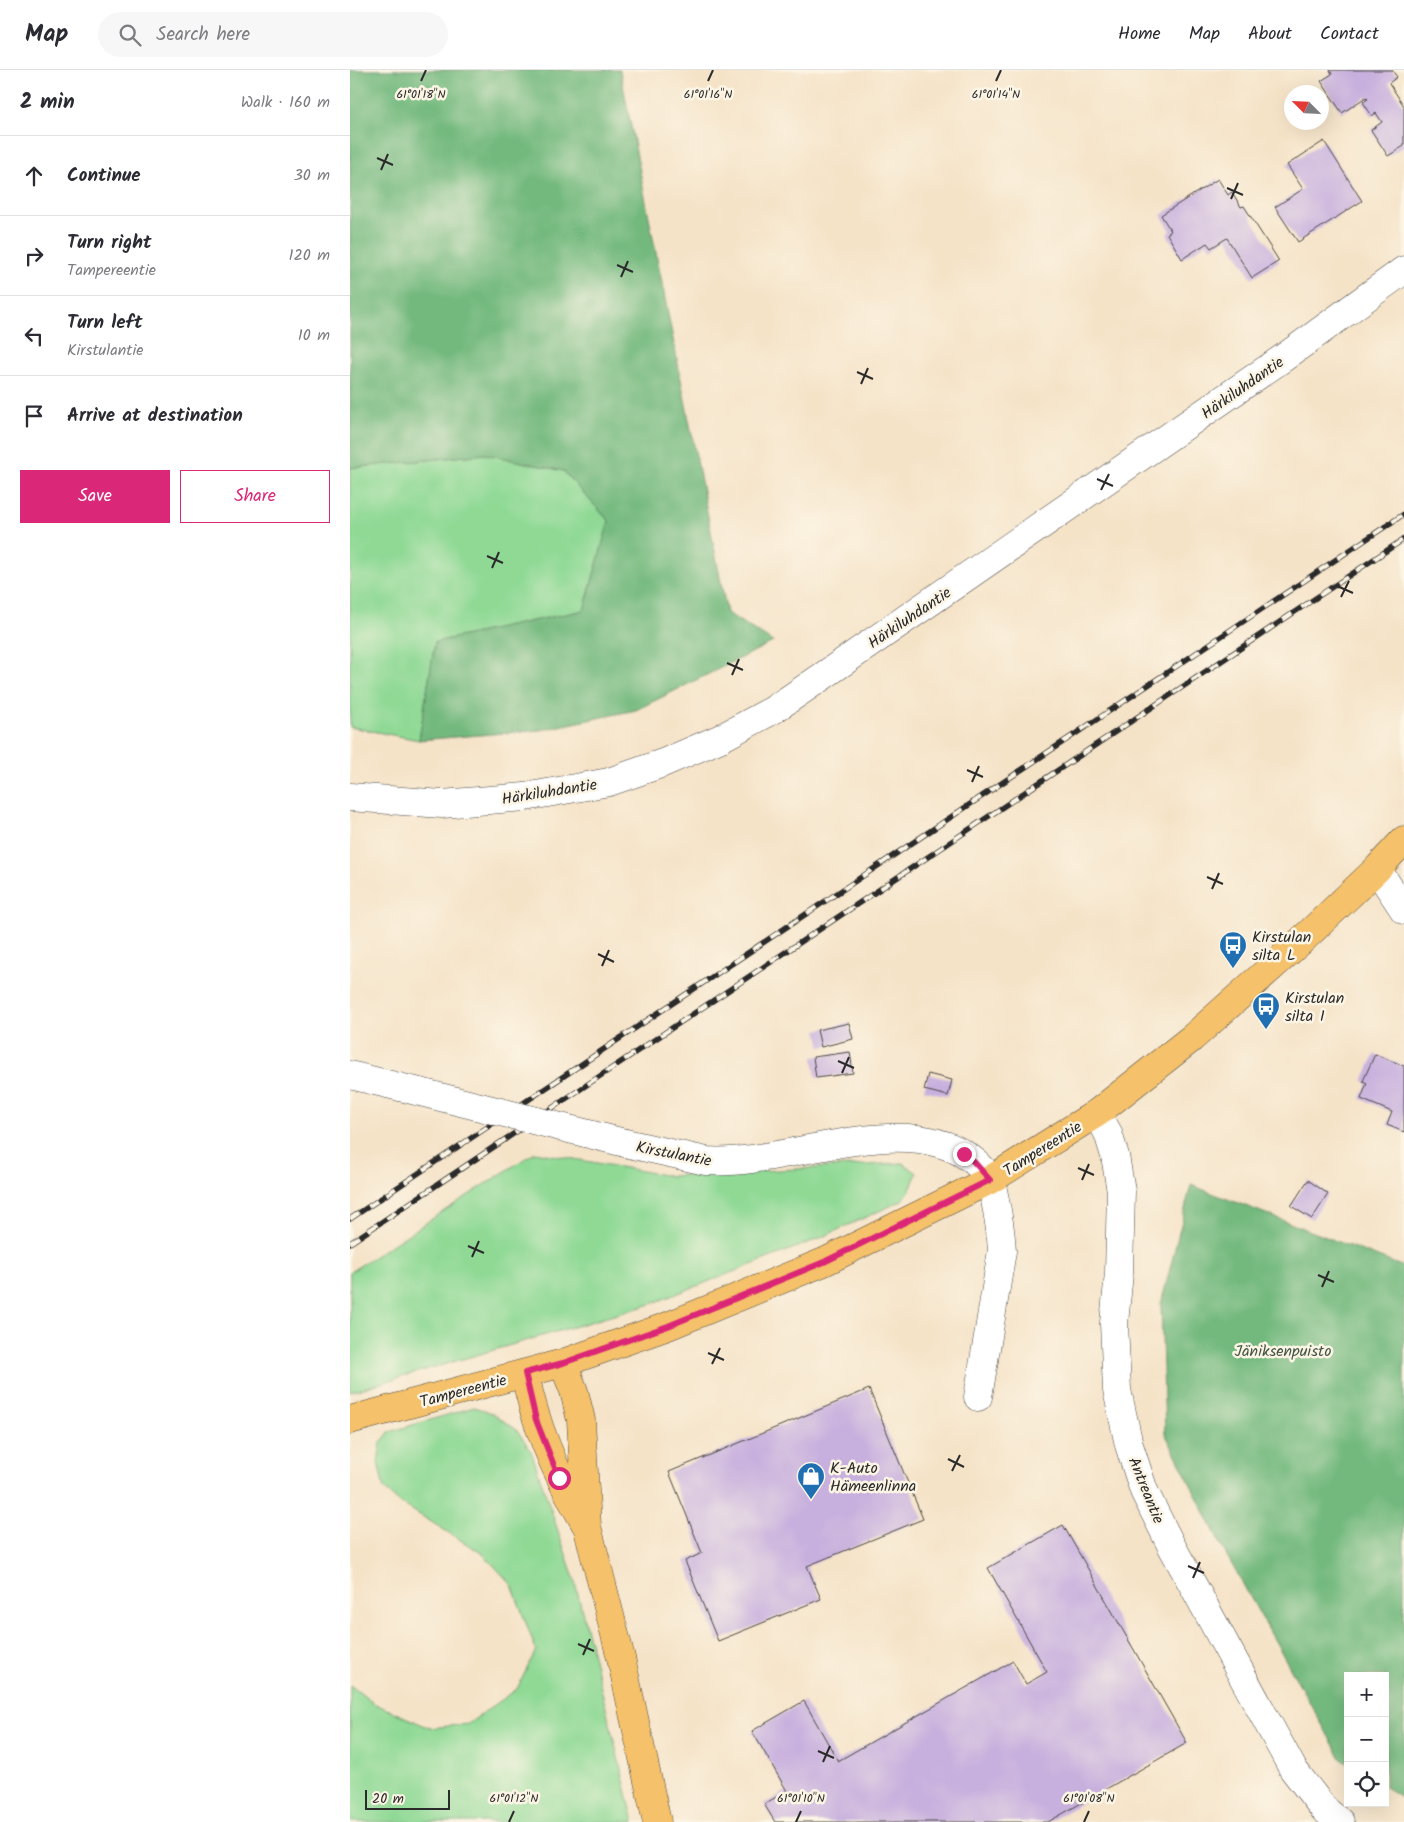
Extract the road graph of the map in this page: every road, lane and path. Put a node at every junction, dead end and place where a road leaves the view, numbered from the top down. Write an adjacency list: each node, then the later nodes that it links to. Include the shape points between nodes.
1 (1404, 270): 2 (street, Härkiluhdantie, via 1286,356 773,710 721,738 609,782 525,797 442,804)
2 (350, 796)
3 (1404, 840): 4 (main road, Tampereentie)
4 (1377, 870): 5 (street); 7 (main road, Tampereentie, via 1192,1038)
5 (1404, 910)
6 (350, 1075): 8 (street, Kirstulantie, bridge, via 706,1161 774,1156 867,1140 918,1139 964,1154)
7 (1097, 1113): 8 (main road, Tampereentie); 15 (street, Antreantie, via 1108,1133 1121,1191 1114,1323 1116,1390 1144,1491 1293,1769 1324,1809)
8 (990, 1180): 9 (main road, Tampereentie, via 824,1262 668,1326); 11 (street, via 1001,1227 1002,1251)
9 (563, 1363): 10 (main road, Tampereentie); 13 (main road, via 581,1420)
10 (525, 1373): 12 (main road, Tampereentie); 13 (main road, via 536,1420 548,1452)
11 (978, 1397)
12 (350, 1420)
13 (587, 1526): 14 (main road, via 621,1658)
14 (657, 1822)
15 (1340, 1822)

